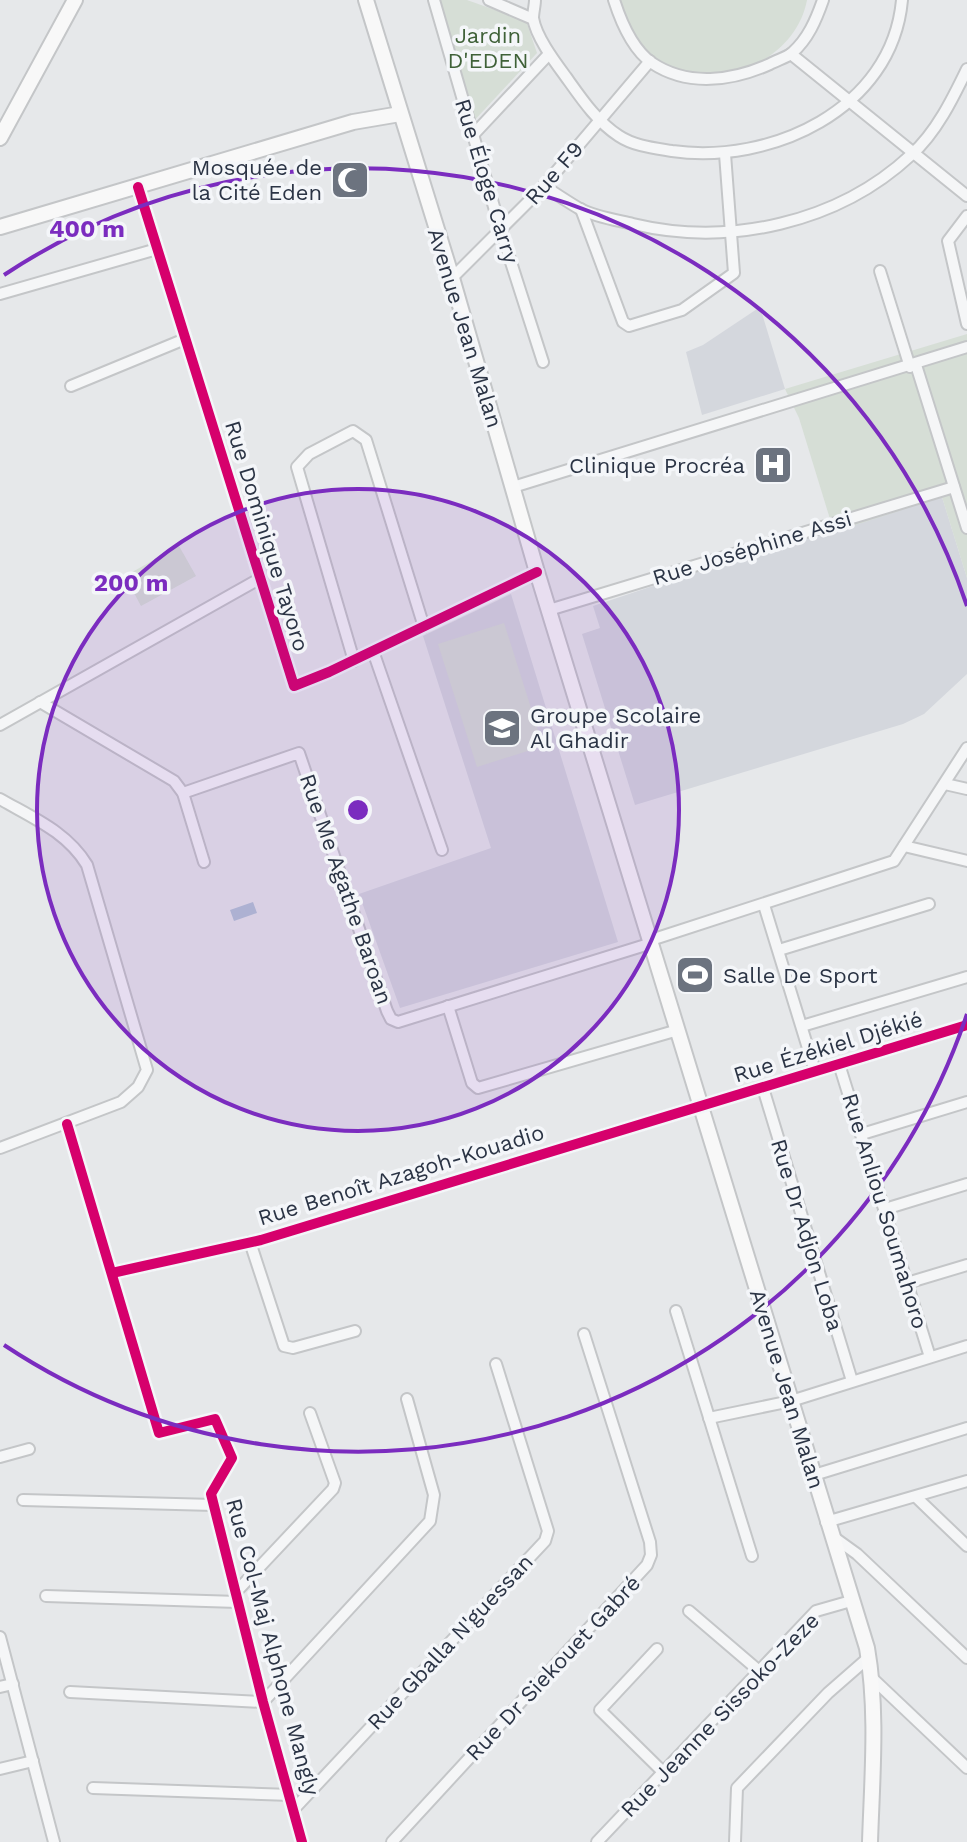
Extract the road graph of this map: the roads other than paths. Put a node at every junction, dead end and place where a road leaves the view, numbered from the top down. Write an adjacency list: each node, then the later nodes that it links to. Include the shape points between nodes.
1 (75, 0): 18 (main road)
2 (366, 0): 15 (main road, Avenue Jean Malan)
3 (434, 0): 17 (street, Rue Éloge Carry)
4 (489, 0): 9 (street)
5 (535, 0): 9 (street)
6 (614, 0): 12 (street, via 623,27)
7 (823, 0): 11 (street, via 812,29)
8 (902, 0): 14 (street, via 891,44)
9 (533, 19): 10 (street)
10 (549, 54): 16 (street); 17 (street)
11 (791, 54): 12 (street, via 753,72 718,80 679,77); 14 (street)
12 (650, 61): 16 (street, Rue F9)
13 (967, 69): 20 (street, via 951,103)
14 (850, 101): 19 (street, via 791,138); 20 (street)
15 (400, 114): 22 (main road, via 353,122); 31 (main road, Avenue Jean Malan)
16 (599, 120): 19 (street, via 637,144); 21 (street, Rue F9)
17 (473, 135): 27 (street, Rue Éloge Carry)
18 (0, 138)
19 (725, 154): 28 (street)
20 (913, 154): 23 (street); 28 (street, via 849,199 777,226)
21 (544, 186): 24 (street); 27 (street, Rue F9)
22 (138, 187): 26 (main road); 29 (street, Rue Dominique Tayoro)
23 (967, 196)
24 (581, 209): 28 (street, via 649,228); 28 (street, via 620,316 629,326 682,310 729,278 734,273)
25 (967, 216): 33 (street, via 948,241)
26 (0, 227)
27 (501, 231): 31 (street, Rue F9); 36 (street, Rue Éloge Carry)
28 (730, 233)
29 (157, 249): 32 (street); 34 (street, Rue Dominique Tayoro)
30 (880, 271): 37 (street)
31 (452, 278): 39 (main road, Avenue Jean Malan)
32 (0, 294)
33 (967, 324)
34 (185, 339): 38 (street); 43 (street, Rue Dominique Tayoro)
35 (967, 347): 37 (street)
36 (543, 362)
37 (913, 366): 39 (street); 40 (street)
38 (71, 386)
39 (513, 487): 42 (main road, Avenue Jean Malan)
40 (954, 487): 41 (street); 44 (street, Rue Joséphine Assi)
41 (967, 528)
42 (537, 572): 44 (main road, Avenue Jean Malan); 45 (street, Rue Dominique Tayoro)
43 (259, 579): 47 (street, Rue Dominique Tayoro, via 294,686); 48 (street)
44 (549, 610): 61 (main road, Avenue Jean Malan)
45 (422, 622): 46 (street, Rue Dominique Tayoro); 47 (street, via 366,440 353,431 309,454 297,467)
46 (373, 651): 47 (street, Rue Dominique Tayoro); 56 (street)
47 (352, 656)
48 (40, 702): 49 (street); 53 (street, via 174,781)
49 (0, 725)
50 (967, 748): 51 (street)
51 (945, 784): 52 (street); 55 (street)
52 (967, 789)
53 (183, 793): 58 (street); 64 (street, Rue Me Agathe Baroan, via 299,753 391,1019 398,1022)
54 (0, 799): 73 (street, via 62,835 87,865 146,1060 147,1070 133,1093)
55 (904, 846): 57 (street); 60 (street, Rue Me Agathe Baroan, via 894,861)
56 (442, 850)
57 (967, 861)
58 (204, 862)
59 (929, 904): 62 (street)
60 (764, 905): 61 (street, Rue Me Agathe Baroan); 62 (street)
61 (651, 942): 64 (street, Rue Me Agathe Baroan); 67 (main road, Avenue Jean Malan)
62 (779, 950): 66 (street)
63 (967, 977): 66 (street)
64 (448, 1006): 67 (street, via 478,1088)
65 (967, 1025): 68 (street, Rue Ézékiel Djékié)
66 (802, 1026): 69 (street)
67 (678, 1030): 72 (main road, Avenue Jean Malan)
68 (839, 1064): 69 (street, Rue Ézékiel Djékié); 74 (street, Rue Anliou Soumahoro)
69 (815, 1071): 70 (street, Rue Ézékiel Djékié)
70 (763, 1088): 72 (street, Rue Ézékiel Djékié); 88 (street, Rue Dr Adjon Loba)
71 (967, 1102): 74 (street)
72 (700, 1105): 78 (street, Rue Benoît Azagoh-Kouadio); 90 (main road, Avenue Jean Malan)
73 (67, 1124): 75 (street); 80 (street, Rue Col-Maj Alphone Mangly)
74 (862, 1134): 77 (street, Rue Anliou Soumahoro)
75 (0, 1148)
76 (967, 1184): 77 (street)
77 (885, 1209): 81 (street, Rue Anliou Soumahoro)
78 (250, 1242): 80 (street, Rue Benoît Azagoh-Kouadio); 83 (street, via 284,1346)
79 (967, 1265): 81 (street)
80 (112, 1273): 100 (street, Rue Col-Maj Alphone Mangly, via 159,1433 215,1419 232,1458 211,1494)
81 (907, 1283): 86 (street, Rue Anliou Soumahoro)
82 (676, 1311): 92 (street)
83 (355, 1331)
84 (584, 1334): 127 (street, Rue Dr Siekouet Gabré, via 651,1555)
85 (967, 1346): 86 (street)
86 (930, 1357): 88 (street)
87 (496, 1364): 124 (street, Rue Gballa N'guessan, via 548,1531 545,1541)
88 (852, 1381): 90 (street)
89 (407, 1399): 117 (street, via 434,1495 430,1521)
90 (791, 1401): 92 (street); 96 (main road, Avenue Jean Malan)
91 (310, 1413): 105 (street, via 333,1489)
92 (709, 1418): 103 (street)
93 (967, 1428): 96 (street)
94 (29, 1449): 95 (street)
95 (0, 1457)
96 (814, 1475): 101 (main road, Avenue Jean Malan)
97 (967, 1482): 98 (street)
98 (917, 1498): 101 (street); 102 (street)
99 (23, 1500): 100 (street)
100 (214, 1505): 105 (street, Rue Col-Maj Alphone Mangly)
101 (828, 1528): 106 (main road, Avenue Jean Malan); 111 (street)
102 (967, 1546)
103 (752, 1556)
104 (46, 1596): 105 (street)
105 (237, 1597): 117 (street, Rue Col-Maj Alphone Mangly)
106 (851, 1601): 110 (main road, Avenue Jean Malan); 112 (street, Rue Jeanne Sissoko-Zeze, via 816,1611)
107 (689, 1611): 112 (street)
108 (0, 1637): 114 (street)
109 (657, 1649): 121 (street, via 600,1710)
110 (868, 1658): 113 (main road, Avenue Jean Malan); 129 (street, via 737,1788)
111 (967, 1658)
112 (758, 1670): 121 (street, Rue Jeanne Sissoko-Zeze)
113 (872, 1678): 119 (street); 130 (main road, Avenue Jean Malan)
114 (13, 1684): 115 (street); 118 (street)
115 (0, 1687)
116 (70, 1692): 117 (street)
117 (263, 1702): 123 (street, Rue Col-Maj Alphone Mangly)
118 (33, 1761): 120 (street); 125 (street)
119 (967, 1768)
120 (0, 1769)
121 (662, 1771): 128 (street, Rue Jeanne Sissoko-Zeze)
122 (93, 1788): 123 (street)
123 (291, 1795): 124 (street, Rue Col-Maj Alphone Mangly)
124 (294, 1809): 126 (street, Rue Col-Maj Alphone Mangly)
125 (53, 1842)
126 (302, 1842)
127 (392, 1842)
128 (597, 1842)
129 (735, 1842)
130 (870, 1842)

